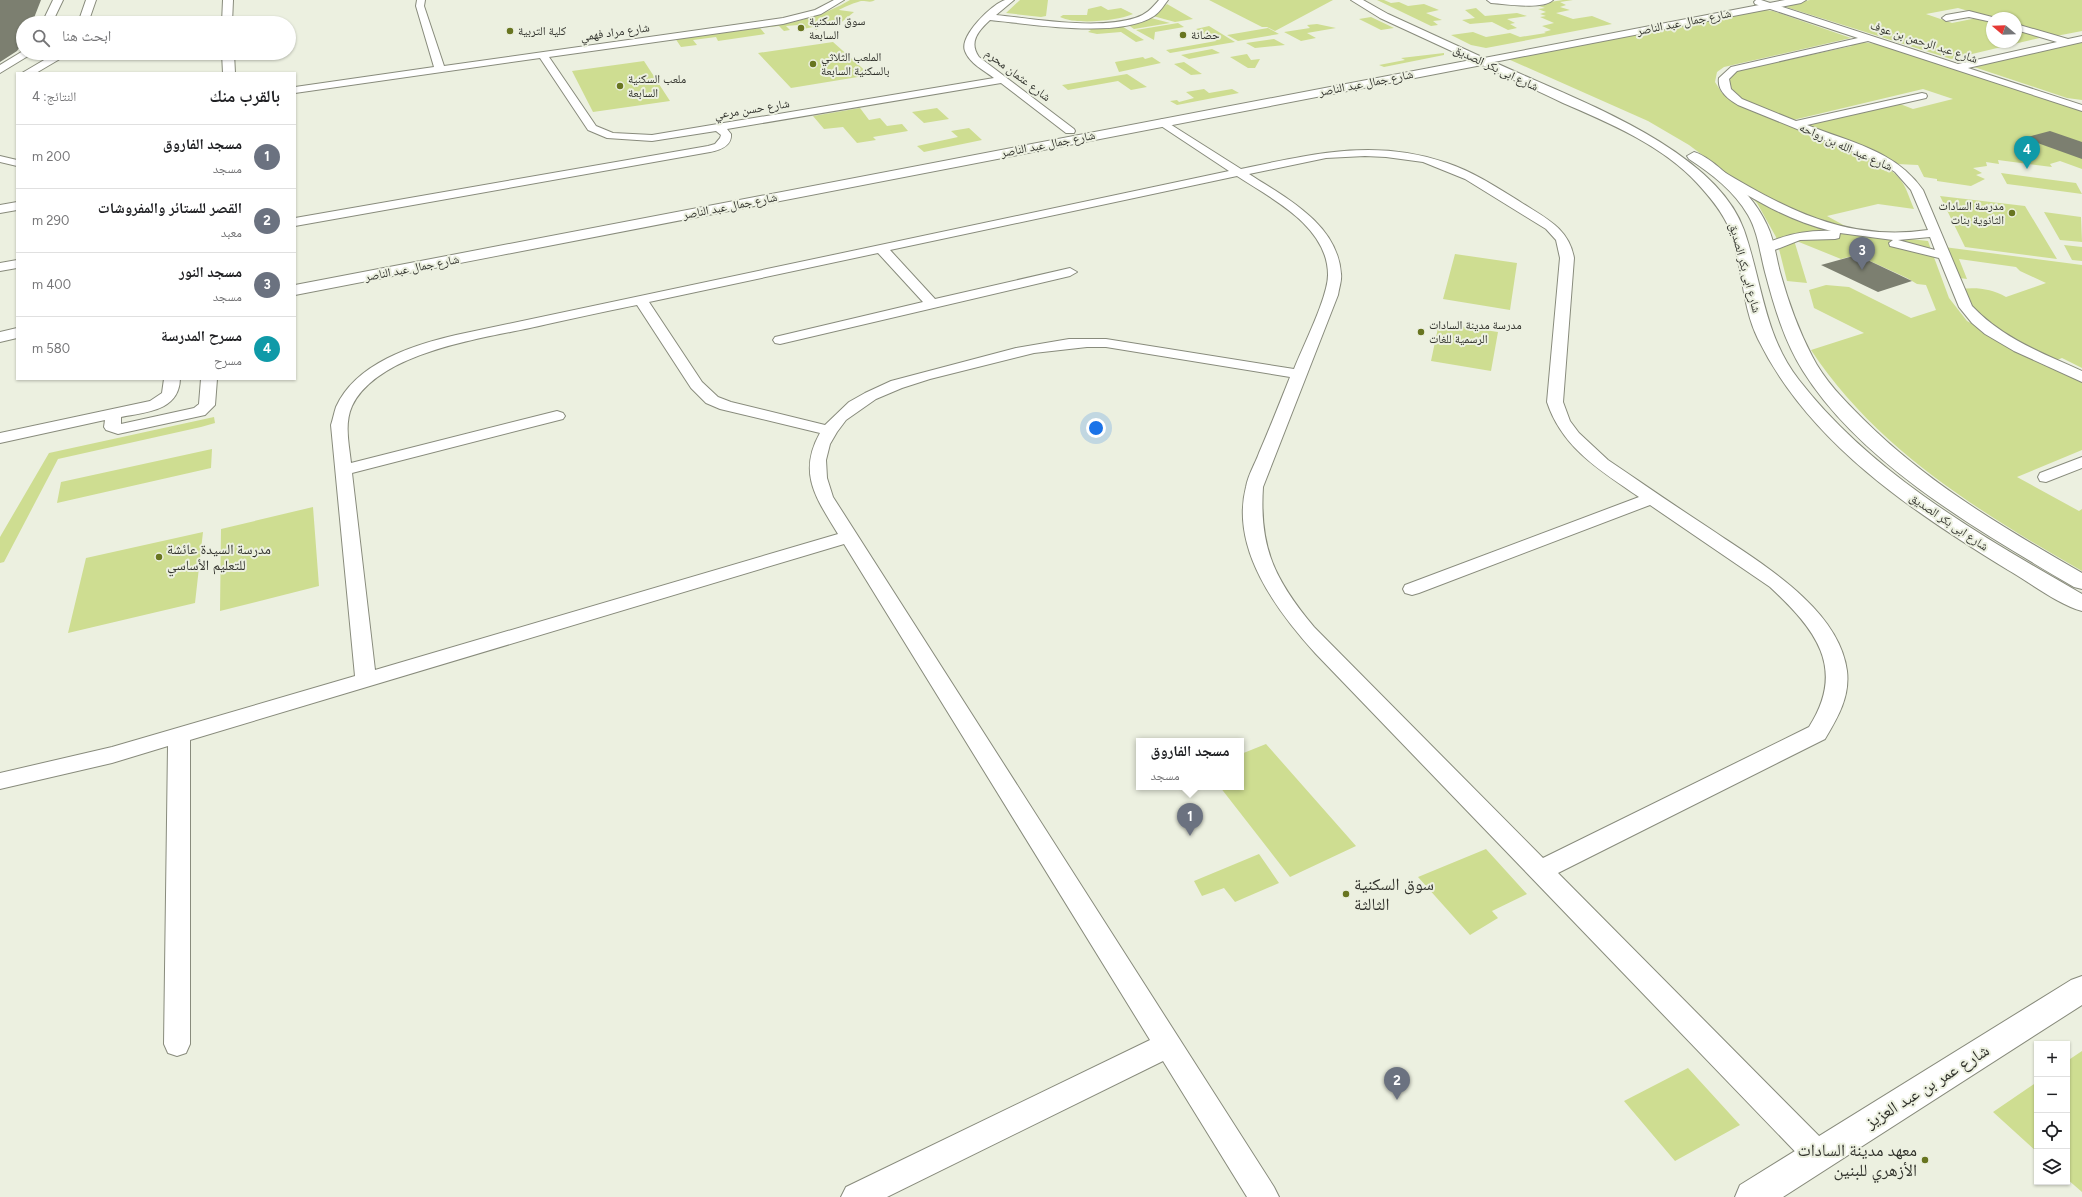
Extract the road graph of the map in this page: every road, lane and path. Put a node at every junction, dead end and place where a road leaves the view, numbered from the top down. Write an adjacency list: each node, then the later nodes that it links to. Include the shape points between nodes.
1 (58, 0): 14 (main road)
2 (91, 0): 15 (main road)
3 (228, 0): 16 (main road)
4 (420, 0): 33 (street)
5 (840, 0): 25 (street, شارع مراد فهمي, via 818,12 783,21)
6 (1010, 0): 17 (street, شارع عثمان محرم)
7 (1164, 0): 17 (street, via 1147,16 1116,24)
8 (1356, 0): 23 (main road, شارع ابى بكر الصديق, via 1384,16)
9 (1368, 0): 23 (main road, شارع ابى بكر الصديق)
10 (1491, 0): 11 (street, via 1526,3)
11 (1549, 0)
12 (1801, 0): 13 (main road, شارع جمال عبد الناصر)
13 (1765, 3): 21 (street, شارع عبد الرحمن بن عوف); 26 (main road, شارع جمال عبد الناصر)
14 (50, 16)
15 (85, 16)
16 (227, 16)
17 (990, 17): 39 (street, شارع عثمان محرم, via 970,35 968,48 975,59)
18 (1946, 18): 19 (street, via 1969,14)
19 (1986, 18)
20 (2022, 28): 24 (street)
21 (1870, 38): 31 (street, شارع عبد الرحمن بن عوف); 45 (street, شارع عبد الله بن رواحه, via 1734,69 1724,78 1723,86 1734,98)
22 (2082, 39): 24 (street)
23 (1447, 40): 26 (main road, شارع ابى بكر الصديق)
24 (2068, 42): 31 (street)
25 (543, 55): 33 (street, شارع مراد فهمي); 46 (street, شارع حسن مرعي, via 588,124 603,134 652,138)
26 (1484, 57): 30 (main road, شارع جمال عبد الناصر); 34 (main road, شارع جمال عبد الناصر); 41 (main road, شارع ابى بكر الصديق); 51 (main road, شارع ابى بكر الصديق, via 1638,122 1683,148)
27 (16, 60): 32 (main road)
28 (51, 60): 35 (main road)
29 (228, 60): 36 (main road)
30 (1421, 65): 34 (main road); 47 (main road, شارع جمال عبد الناصر)
31 (1958, 67): 43 (street, شارع عبد الرحمن بن عوف)
32 (0, 70)
33 (440, 70): 40 (street, شارع مراد فهمي)
34 (1433, 71): 37 (main road); 44 (main road, شارع جمال عبد الناصر)
35 (30, 72)
36 (229, 72)
37 (1471, 75)
38 (1493, 78): 41 (main road)
39 (1003, 80): 46 (street, شارع حسن مرعي); 47 (street, شارع عثمان محرم)
40 (296, 90)
41 (1544, 90): 67 (main road, شارع ابى بكر الصديق, via 1648,140 1692,171 1710,188 1725,206 1736,228)
42 (1922, 96): 45 (street)
43 (2082, 108)
44 (1162, 122): 50 (main road, شارع جمال عبد الناصر); 52 (street)
45 (1796, 124): 56 (street, شارع عبد الله بن رواحه, via 1874,156 1901,171 1914,184)
46 (720, 128): 55 (street, via 726,134 726,139 719,146 710,149)
47 (1070, 131): 50 (main road, شارع جمال عبد الناصر)
48 (0, 159): 49 (street)
49 (16, 163)
50 (896, 169): 63 (main road, شارع جمال عبد الناصر); 64 (main road, شارع جمال عبد الناصر)
51 (1714, 171): 56 (street, via 1785,212 1838,229 1887,235); 58 (main road, شارع ابى بكر الصديق, via 1750,206 1761,227)
52 (1237, 172): 57 (street); 74 (street, via 1309,221 1323,238 1332,256 1334,285); 85 (street, via 1331,154 1364,152 1398,155 1426,160 1462,173 1547,223 1562,240 1567,252 1555,402 1558,412 1568,432 1589,454)
53 (16, 206): 54 (street)
54 (0, 209)
55 (296, 222)
56 (1935, 233): 59 (street, شارع عبد الله بن رواحه)
57 (881, 248): 65 (street); 66 (street)
58 (1767, 248): 59 (street, via 1784,239 1830,234 1883,240); 68 (main road, شارع ابى بكر الصديق)
59 (1945, 256): 75 (street, شارع عبد الله بن رواحه, via 1966,307 1980,322 2013,344)
60 (16, 264): 61 (street)
61 (0, 267)
62 (1070, 272): 66 (street)
63 (296, 280)
64 (296, 290)
65 (640, 300): 80 (street, via 696,386 712,400 726,406); 83 (street, via 456,339 420,350 387,365 352,394 340,414)
66 (932, 303): 71 (street)
67 (1759, 320): 68 (main road); 87 (main road, شارع ابى بكر الصديق, via 1789,380 1828,425 1883,474)
68 (1789, 324): 86 (main road, شارع ابى بكر الصديق, via 1810,368 1856,424 1922,481)
69 (16, 333): 70 (main road)
70 (0, 336)
71 (780, 340)
72 (16, 344): 73 (main road)
73 (0, 347)
74 (1299, 374): 80 (street, via 1106,343 1062,343 897,384 859,403); 95 (street, via 1254,487 1254,536 1266,572 1304,630)
75 (2082, 377)
76 (172, 380): 78 (street, via 172,391 161,402)
77 (209, 380): 78 (street, via 207,405 199,412 118,429 112,427)
78 (114, 414): 81 (street)
79 (558, 416): 83 (street)
80 (828, 430): 88 (street, via 819,452 816,474 824,497)
81 (0, 438)
82 (2082, 462): 84 (street)
83 (344, 470): 92 (street)
84 (2046, 476)
85 (1652, 498): 90 (street); 95 (street, via 1777,583 1810,615 1832,650 1837,668 1838,686 1835,702 1829,718 1817,732)
86 (1982, 523): 87 (main road); 89 (main road, شارع ابى بكر الصديق)
87 (1956, 528): 91 (main road, شارع ابى بكر الصديق)
88 (850, 537): 92 (street); 98 (street)
89 (2082, 582)
90 (1412, 589)
91 (2082, 604)
92 (366, 680): 93 (street)
93 (179, 735): 94 (street, via 81,764); 97 (street)
94 (0, 781)
95 (1540, 870): 99 (street)
96 (2082, 988): 99 (main road, شارع عمر بن عبد العزيز)
97 (177, 1044)
98 (1168, 1045): 100 (street); 101 (street)
99 (1818, 1155): 102 (main road, شارع عمر بن عبد العزيز)
100 (856, 1197)
101 (1264, 1197)
102 (1752, 1197)

